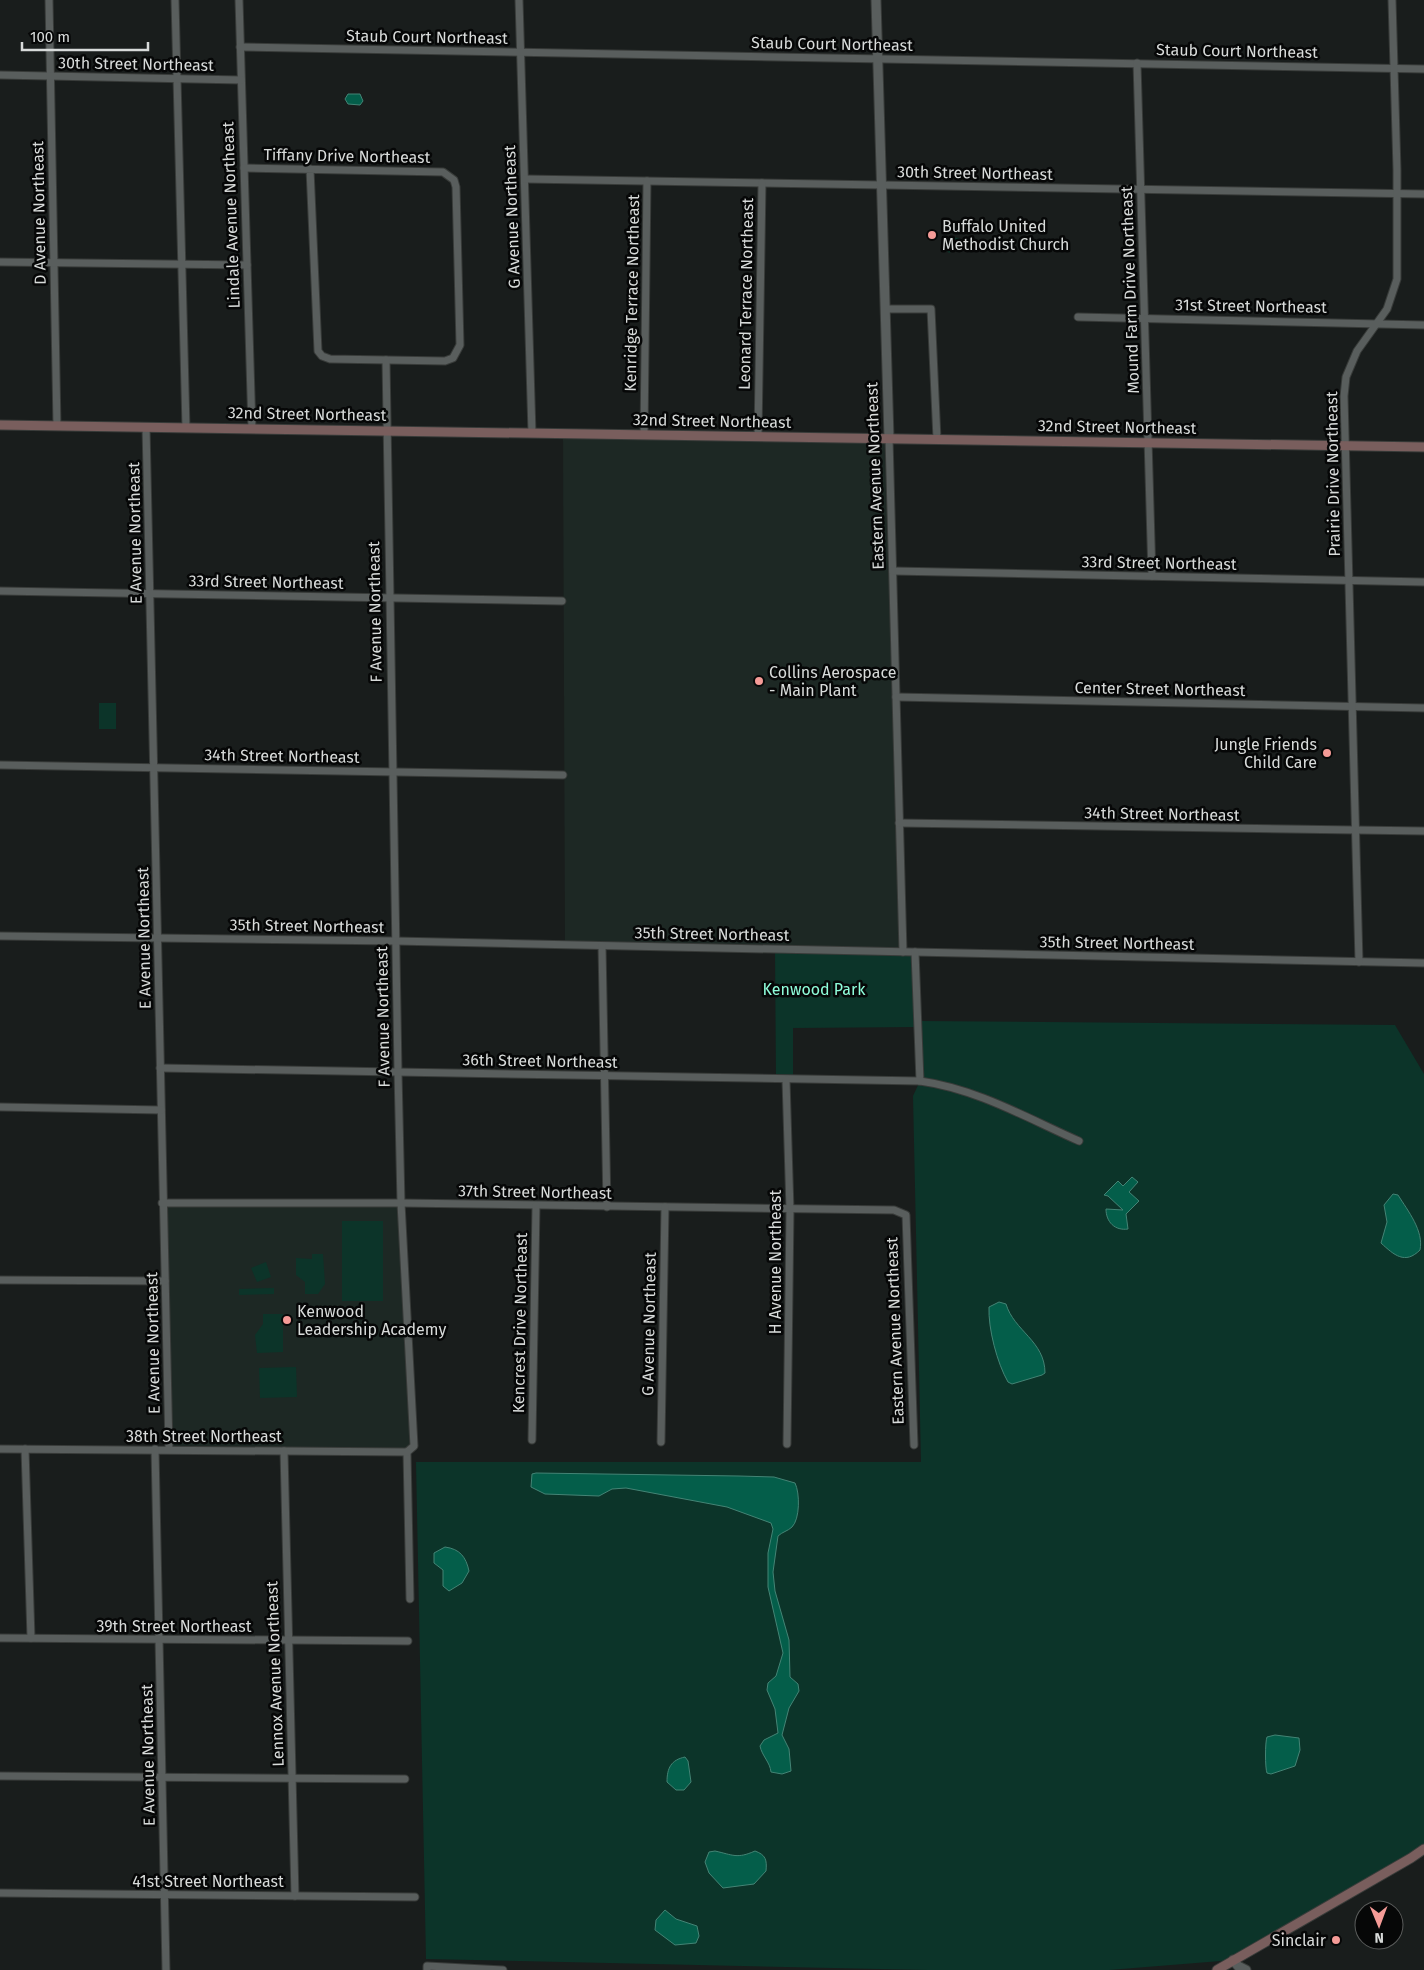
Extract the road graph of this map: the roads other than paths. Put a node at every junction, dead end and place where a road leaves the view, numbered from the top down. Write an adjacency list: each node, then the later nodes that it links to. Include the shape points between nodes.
1 (49, 0): 14 (street, D Avenue Northeast)
2 (175, 0): 15 (street)
3 (240, 0): 7 (street, Lindale Avenue Northeast)
4 (519, 0): 8 (street, G Avenue Northeast)
5 (876, 0): 9 (street, Eastern Avenue Northeast)
6 (1392, 0): 11 (street, Prairie Drive Northeast)
7 (240, 47): 8 (street, Staub Court Northeast); 16 (street, Lindale Avenue Northeast)
8 (520, 52): 9 (street, Staub Court Northeast); 19 (street, G Avenue Northeast)
9 (879, 59): 10 (street, Staub Court Northeast); 22 (street, Eastern Avenue Northeast)
10 (1137, 63): 11 (street, Staub Court Northeast); 23 (street, Mound Farm Drive Northeast)
11 (1394, 68): 12 (street, Staub Court Northeast); 24 (street, Prairie Drive Northeast)
12 (1424, 69)
13 (0, 75): 14 (street, 30th Street Northeast)
14 (51, 76): 15 (street, 30th Street Northeast); 27 (street, D Avenue Northeast)
15 (177, 79): 16 (street, 30th Street Northeast); 28 (street)
16 (241, 80): 17 (street, Lindale Avenue Northeast)
17 (244, 168): 18 (street, Tiffany Drive Northeast); 29 (street, Lindale Avenue Northeast)
18 (310, 169): 35 (street, via 318,351 330,359); 35 (street, Tiffany Drive Northeast, via 443,172 450,175 456,187 460,345 453,358 445,361)
19 (525, 179): 20 (street, 30th Street Northeast); 42 (street, G Avenue Northeast)
20 (647, 181): 21 (street, 30th Street Northeast); 43 (street, Kenridge Terrace Northeast)
21 (762, 183): 22 (street, 30th Street Northeast); 44 (street, Leonard Terrace Northeast)
22 (882, 185): 23 (street, 30th Street Northeast); 30 (street, Eastern Avenue Northeast)
23 (1141, 189): 24 (street, 30th Street Northeast); 32 (street, Mound Farm Drive Northeast)
24 (1395, 194): 25 (street, 30th Street Northeast); 33 (street, Prairie Drive Northeast, via 1397,280 1387,309)
25 (1424, 194)
26 (0, 262): 27 (street)
27 (54, 262): 28 (street); 37 (street, D Avenue Northeast)
28 (182, 264): 29 (street); 39 (street)
29 (247, 265): 40 (street, Lindale Avenue Northeast)
30 (886, 309): 45 (street, Eastern Avenue Northeast); 46 (street, via 931,309)
31 (1078, 317): 32 (street, 31st Street Northeast)
32 (1145, 318): 33 (street, 31st Street Northeast); 47 (street, Mound Farm Drive Northeast)
33 (1377, 322): 34 (street, 31st Street Northeast); 48 (street, Prairie Drive Northeast, via 1357,351 1346,377)
34 (1424, 325)
35 (386, 360): 41 (street, F Avenue Northeast)
36 (0, 425): 37 (main road, 32nd Street Northeast)
37 (57, 426): 38 (main road, 32nd Street Northeast)
38 (146, 427): 39 (main road, 32nd Street Northeast); 55 (street, E Avenue Northeast)
39 (186, 428): 40 (main road, 32nd Street Northeast)
40 (252, 429): 41 (main road, 32nd Street Northeast)
41 (387, 431): 42 (main road, 32nd Street Northeast); 56 (street, F Avenue Northeast)
42 (532, 433): 43 (main road, 32nd Street Northeast)
43 (644, 435): 44 (main road, 32nd Street Northeast)
44 (758, 436): 45 (main road, 32nd Street Northeast)
45 (889, 438): 46 (main road, 32nd Street Northeast); 50 (street, Eastern Avenue Northeast)
46 (937, 439): 47 (main road, 32nd Street Northeast)
47 (1148, 442): 48 (main road, 32nd Street Northeast); 51 (street, Mound Farm Drive Northeast)
48 (1345, 447): 49 (main road, 32nd Street Northeast); 52 (street, Prairie Drive Northeast)
49 (1424, 448)
50 (893, 571): 51 (street, 33rd Street Northeast); 58 (street, Eastern Avenue Northeast)
51 (1152, 576): 52 (street, 33rd Street Northeast)
52 (1348, 581): 53 (street, 33rd Street Northeast); 59 (street, Prairie Drive Northeast)
53 (1424, 582)
54 (0, 591): 55 (street, 33rd Street Northeast)
55 (150, 594): 56 (street, 33rd Street Northeast); 62 (street, E Avenue Northeast)
56 (388, 598): 57 (street, 33rd Street Northeast); 63 (street, F Avenue Northeast)
57 (562, 601)
58 (896, 697): 59 (street, Center Street Northeast); 65 (street, Eastern Avenue Northeast)
59 (1353, 707): 60 (street, Center Street Northeast); 66 (street, Prairie Drive Northeast)
60 (1424, 708)
61 (0, 765): 62 (street, 34th Street Northeast)
62 (154, 767): 63 (street, 34th Street Northeast); 69 (street, E Avenue Northeast)
63 (392, 772): 64 (street, 34th Street Northeast); 70 (street, F Avenue Northeast)
64 (563, 774)
65 (900, 823): 66 (street, 34th Street Northeast); 72 (street, Eastern Avenue Northeast)
66 (1355, 830): 67 (street, 34th Street Northeast); 74 (street, Prairie Drive Northeast)
67 (1424, 832)
68 (0, 936): 69 (street, 35th Street Northeast)
69 (157, 938): 70 (street, 35th Street Northeast); 76 (street, E Avenue Northeast)
70 (395, 941): 71 (street, 35th Street Northeast); 77 (street, F Avenue Northeast)
71 (602, 946): 72 (street, 35th Street Northeast); 78 (street)
72 (903, 952): 73 (street, 35th Street Northeast)
73 (915, 952): 74 (street, 35th Street Northeast); 80 (street)
74 (1359, 962): 75 (street, 35th Street Northeast)
75 (1424, 963)
76 (160, 1068): 77 (street, 36th Street Northeast); 82 (street, E Avenue Northeast)
77 (398, 1072): 78 (street, 36th Street Northeast); 85 (street, F Avenue Northeast)
78 (605, 1076): 79 (street, 36th Street Northeast); 87 (street)
79 (786, 1080): 80 (street, 36th Street Northeast); 89 (street, H Avenue Northeast)
80 (920, 1081): 83 (street, 36th Street Northeast, via 944,1084 978,1095)
81 (0, 1107): 82 (street)
82 (161, 1110): 84 (street, E Avenue Northeast)
83 (1079, 1141)
84 (162, 1203): 85 (street, 37th Street Northeast); 92 (street, E Avenue Northeast)
85 (401, 1203): 86 (street, 37th Street Northeast); 102 (street, F Avenue Northeast, via 414,1446)
86 (536, 1206): 87 (street, 37th Street Northeast); 93 (street, Kencrest Drive Northeast)
87 (607, 1207): 88 (street, 37th Street Northeast)
88 (665, 1207): 89 (street, 37th Street Northeast); 94 (street, G Avenue Northeast)
89 (790, 1210): 90 (street, 37th Street Northeast, via 894,1210); 95 (street, H Avenue Northeast)
90 (906, 1215): 96 (street, Eastern Avenue Northeast)
91 (0, 1280): 92 (street)
92 (165, 1281): 99 (street, E Avenue Northeast)
93 (532, 1440)
94 (661, 1442)
95 (787, 1444)
96 (914, 1444)
97 (0, 1449): 98 (street, 38th Street Northeast)
98 (25, 1449): 100 (street, 38th Street Northeast); 105 (street)
99 (169, 1449): 100 (street, 38th Street Northeast); 101 (street, 38th Street Northeast)
100 (155, 1450): 106 (street, E Avenue Northeast)
101 (284, 1451): 102 (street, 38th Street Northeast); 107 (street, Lennox Avenue Northeast)
102 (407, 1452): 103 (street, F Avenue Northeast)
103 (410, 1599)
104 (0, 1638): 105 (street, 39th Street Northeast)
105 (31, 1638): 106 (street, 39th Street Northeast)
106 (159, 1639): 107 (street, 39th Street Northeast); 110 (street, E Avenue Northeast)
107 (287, 1640): 108 (street, 39th Street Northeast); 111 (street, Lennox Avenue Northeast)
108 (408, 1641)
109 (0, 1776): 110 (street)
110 (162, 1777): 111 (street); 115 (street, E Avenue Northeast)
111 (292, 1778): 112 (street); 116 (street, Lennox Avenue Northeast)
112 (406, 1779)
113 (1424, 1849): 118 (main road)
114 (0, 1893): 115 (street, 41st Street Northeast)
115 (165, 1895): 116 (street, 41st Street Northeast); 120 (street, E Avenue Northeast)
116 (295, 1896): 117 (street, 41st Street Northeast)
117 (415, 1897)
118 (1233, 1960): 122 (main road); 123 (street)
119 (427, 1968): 121 (street)
120 (166, 1970)
121 (503, 1970)
122 (1217, 1970)
123 (1246, 1970)

